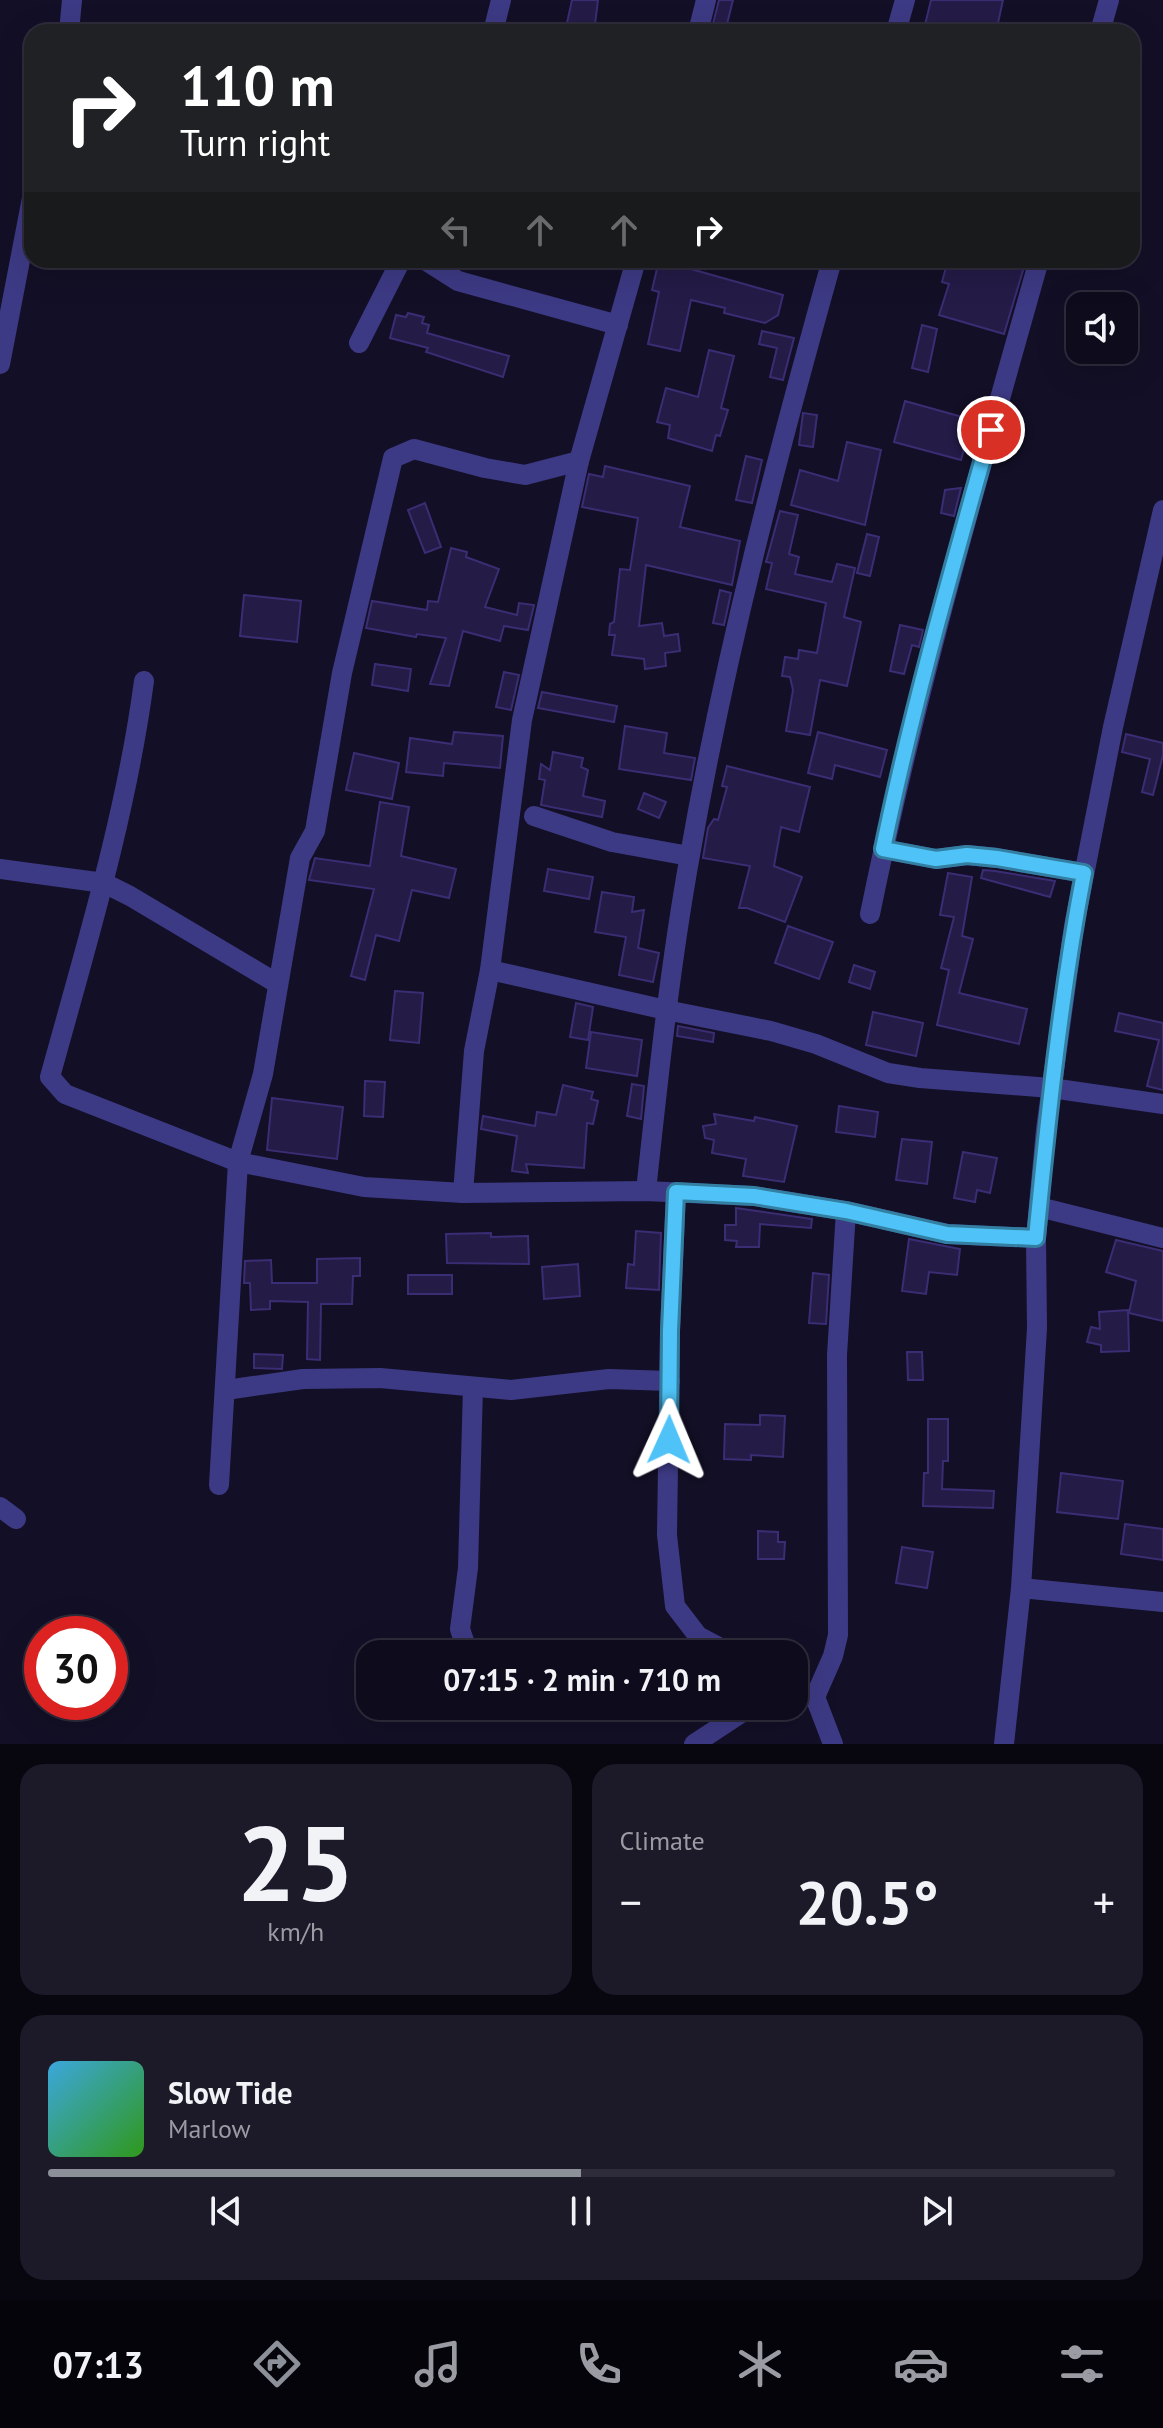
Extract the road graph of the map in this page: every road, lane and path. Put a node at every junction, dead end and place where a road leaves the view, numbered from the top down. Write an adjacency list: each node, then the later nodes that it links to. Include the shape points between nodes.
1 (72, 0): 6 (street)
2 (501, 0): 7 (street)
3 (706, 0): 8 (street)
4 (905, 0): 9 (street)
5 (1109, 0): 10 (street)
6 (70, 24)
7 (495, 24)
8 (700, 24)
9 (898, 24)
10 (1102, 24)
11 (24, 240): 19 (street)
12 (397, 268): 18 (street)
13 (438, 268): 17 (street, via 458,281)
14 (634, 268): 17 (street)
15 (830, 268): 25 (street, via 743,601)
16 (1037, 268): 24 (street, via 943,600)
17 (618, 325): 20 (street)
18 (359, 343)
19 (0, 364)
20 (579, 461): 30 (street, via 522,720); 31 (street, via 525,475 414,449 393,458 342,673 315,831 300,858)
21 (1163, 510): 27 (street)
22 (144, 681): 28 (street)
23 (534, 816): 25 (street, via 612,842)
24 (883, 849): 27 (street, via 936,859 997,858); 29 (street)
25 (689, 856): 32 (street)
26 (0, 869): 28 (street)
27 (1084, 873): 33 (street)
28 (104, 883): 31 (street); 35 (street, via 50,1077 65,1094)
29 (870, 914)
30 (490, 970): 32 (street); 38 (street, via 474,1051)
31 (278, 984): 35 (street, via 263,1074)
32 (666, 1010): 33 (street, via 771,1031 888,1073); 36 (street)
33 (1051, 1088): 34 (street); 39 (street)
34 (1163, 1104)
35 (238, 1162): 38 (street, via 364,1187); 45 (street)
36 (646, 1191): 37 (street); 38 (street)
37 (676, 1192): 40 (street, via 754,1196); 43 (street)
38 (463, 1193)
39 (1039, 1207): 41 (street); 42 (street)
40 (846, 1211): 41 (street, via 947,1234); 52 (street, via 837,1355 838,1635)
41 (1036, 1238): 47 (street, via 1037,1328)
42 (1163, 1238)
43 (670, 1381): 44 (street, via 609,1379 511,1390); 50 (street, via 667,1535 675,1606)
44 (473, 1387): 45 (street, via 380,1378 303,1379); 49 (street, via 468,1568 460,1629)
45 (226, 1390): 46 (street)
46 (219, 1485)
47 (1021, 1588): 48 (street); 56 (street)
48 (1163, 1602)
49 (464, 1640)
50 (706, 1640)
51 (808, 1693): 52 (street)
52 (815, 1697): 55 (street)
53 (731, 1720): 54 (street)
54 (694, 1744)
55 (833, 1744)
56 (1004, 1744)

